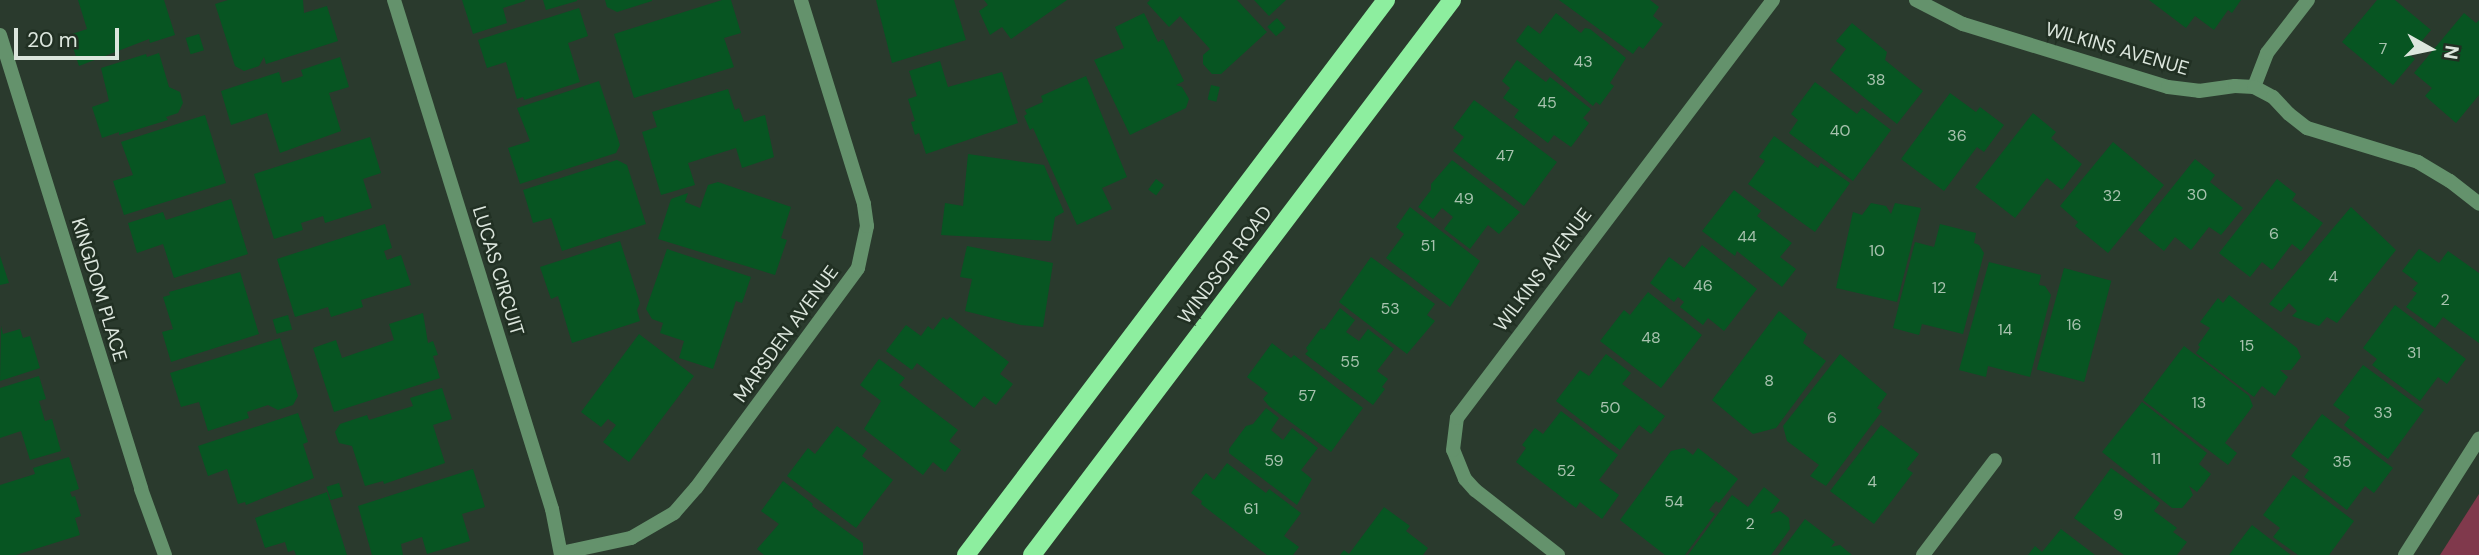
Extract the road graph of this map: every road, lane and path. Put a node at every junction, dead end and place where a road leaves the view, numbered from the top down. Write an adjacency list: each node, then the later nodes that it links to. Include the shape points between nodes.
1 (394, 0): 13 (street, LUCAS CIRCUIT, via 552,509)
2 (801, 0): 13 (street, MARSDEN AVENUE, via 864,204 867,226 858,268 674,513 631,538)
3 (1386, 0): 15 (main road, WINDSOR ROAD)
4 (1452, 0): 16 (main road, WINDSOR ROAD)
5 (1773, 0): 17 (street, WILKINS AVENUE, via 1457,418 1453,450 1465,479)
6 (1916, 0): 9 (street, WILKINS AVENUE, via 1963,24 2168,88)
7 (2308, 0): 9 (street, via 2267,53)
8 (0, 35): 14 (street, KINGDOM PLACE)
9 (2254, 88): 10 (street, via 2273,97 2308,128 2418,162)
10 (2479, 204)
11 (2479, 439): 19 (street)
12 (1995, 460): 18 (street)
13 (561, 554)
14 (165, 555)
15 (966, 555)
16 (1032, 555)
17 (1558, 555)
18 (1923, 555)
19 (2405, 555)

